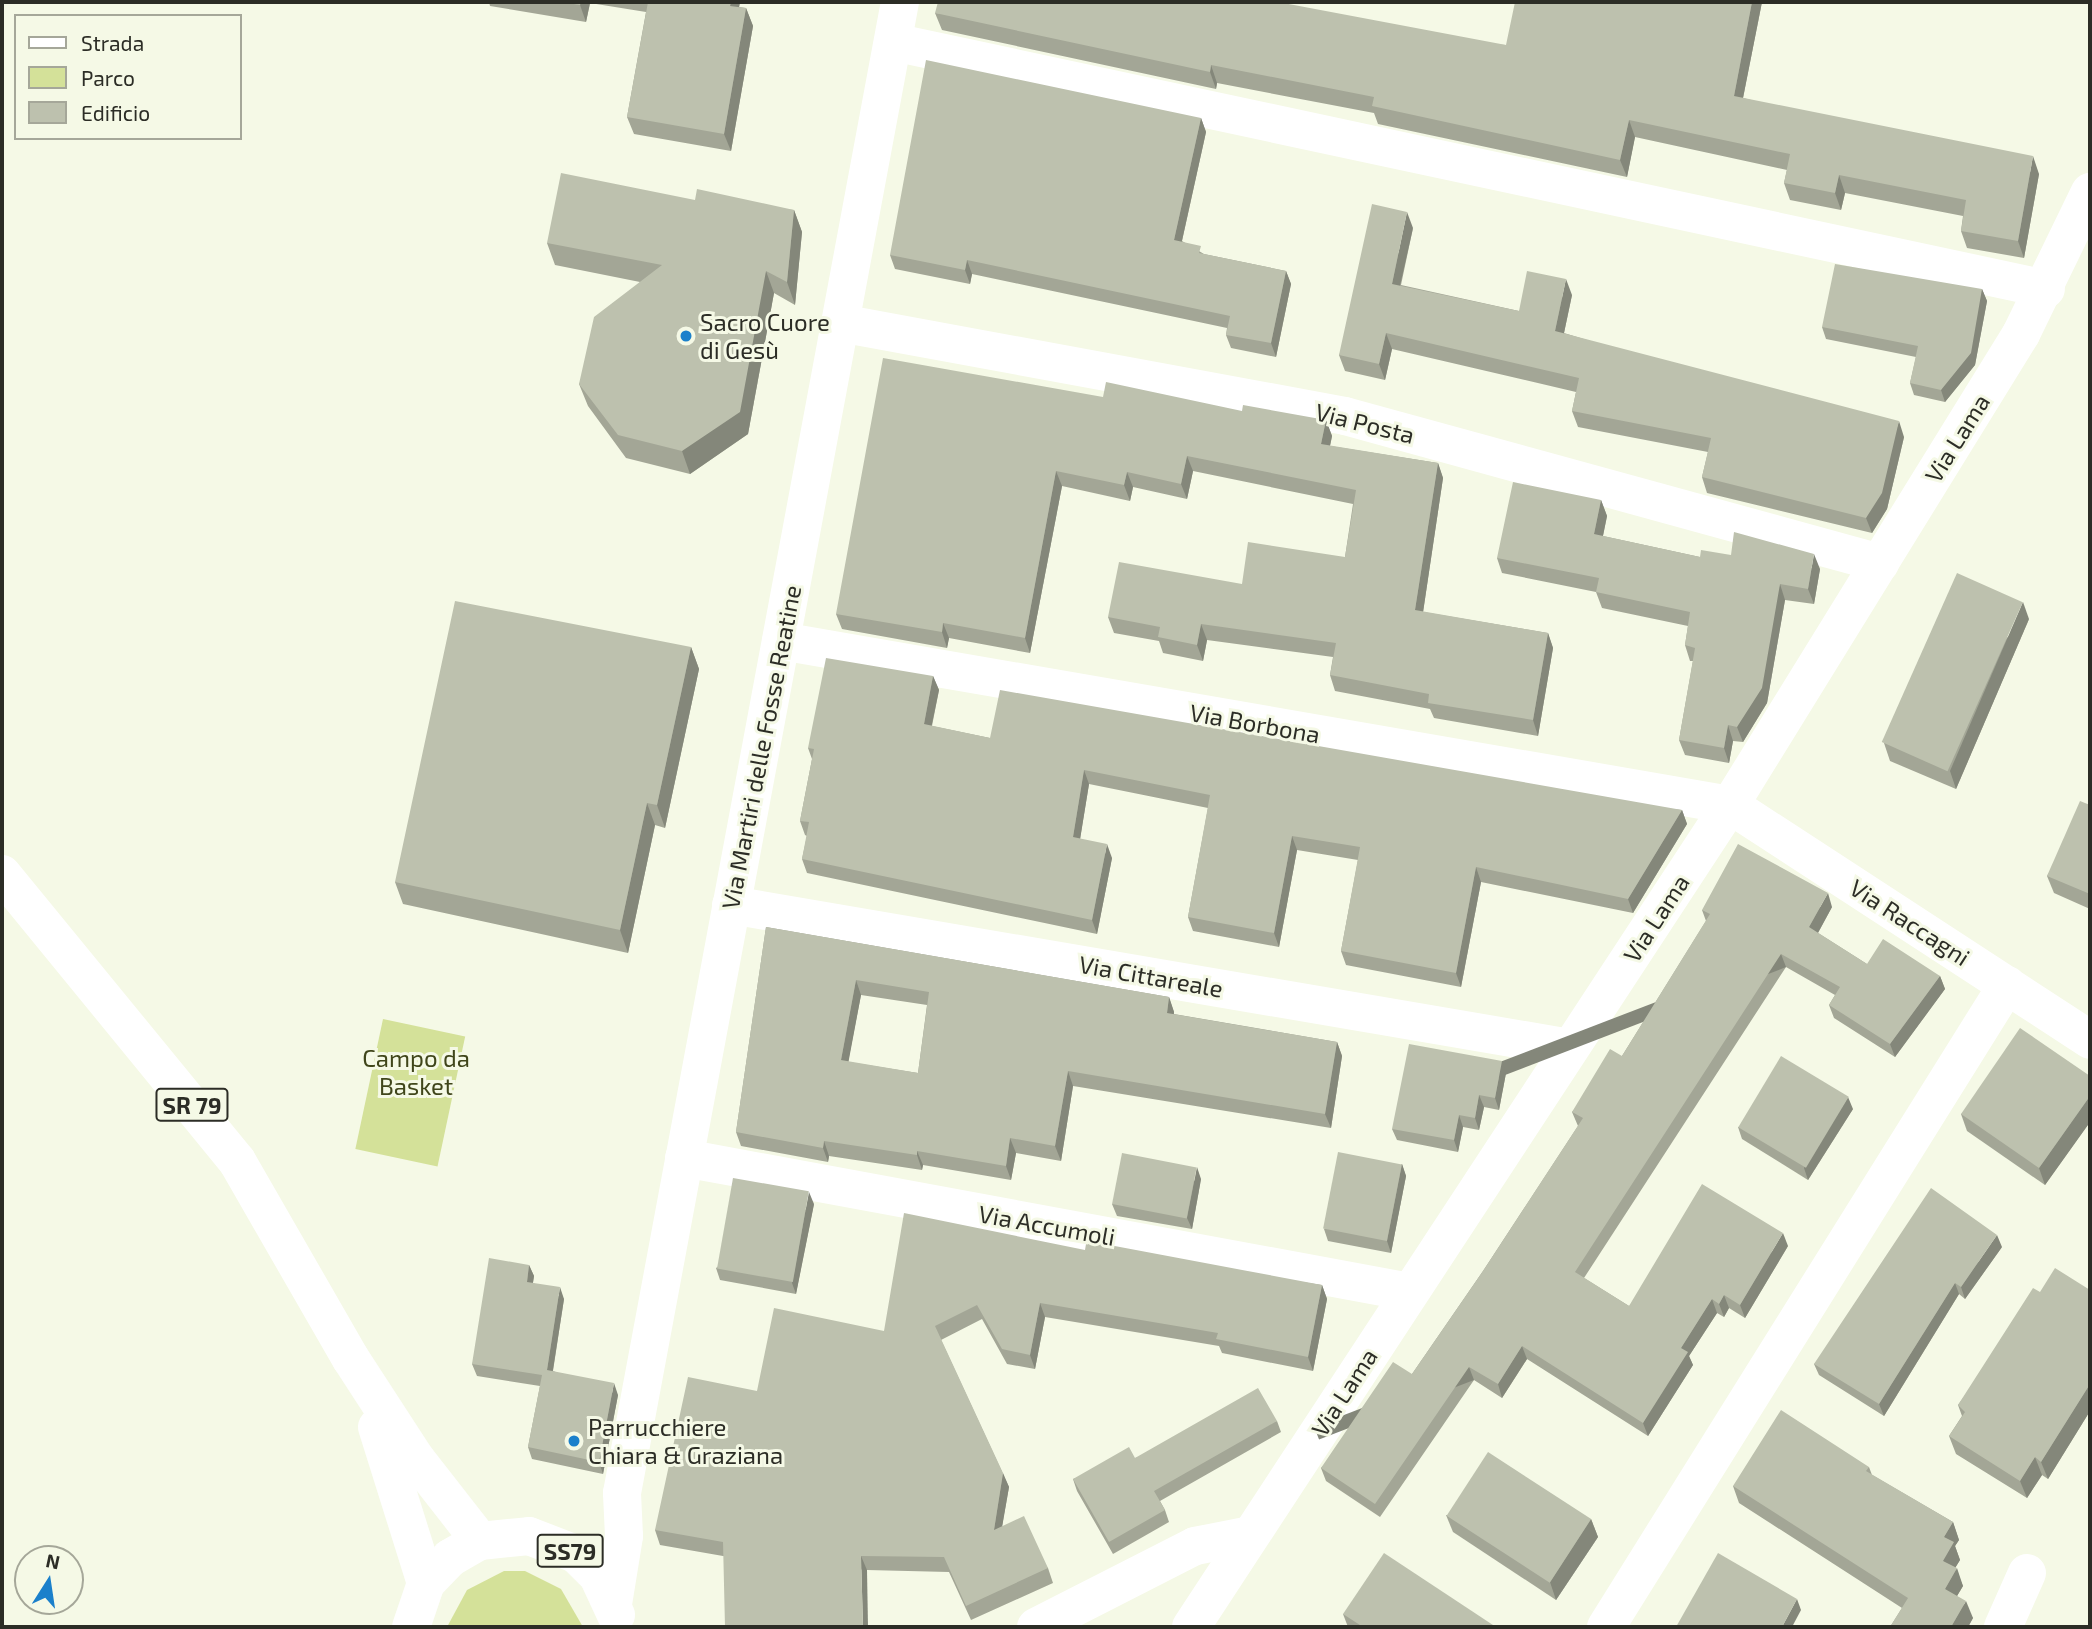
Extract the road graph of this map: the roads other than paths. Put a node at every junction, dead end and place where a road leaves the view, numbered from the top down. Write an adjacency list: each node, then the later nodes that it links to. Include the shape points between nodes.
1 (900, 2): 2 (street, Via Martiri delle Fosse Reatine)
2 (893, 42): 4 (street); 5 (street, Via Martiri delle Fosse Reatine)
3 (2090, 192): 4 (street, Via Lama)
4 (2046, 289): 6 (street, Via Lama)
5 (841, 323): 6 (street, Via Posta, via 1345,416); 7 (street, Via Martiri delle Fosse Reatine)
6 (1880, 563): 8 (street, Via Lama)
7 (781, 640): 8 (street, Via Borbona); 10 (street, Via Martiri delle Fosse Reatine)
8 (1730, 805): 11 (street, Via Raccagni); 13 (street, Via Lama)
9 (2, 874): 16 (street, SR 79, via 237,1161)
10 (732, 905): 13 (street, Via Cittareale); 14 (street, Via Martiri delle Fosse Reatine)
11 (2007, 985): 12 (street, Via Raccagni); 27 (street)
12 (2090, 1040)
13 (1570, 1048): 15 (street, Via Lama)
14 (684, 1158): 15 (street, Via Accumoli); 17 (street, Via Martiri delle Fosse Reatine)
15 (1410, 1292): 18 (street, Via Lama)
16 (351, 1359): 19 (street, SR 79, via 416,1459); 22 (street, SR 79, via 404,1499)
17 (622, 1493): 20 (street, Via Martiri delle Fosse Reatine); 23 (street, Via Martiri delle Fosse Reatine, via 624,1536)
18 (1250, 1535): 25 (street, via 1195,1546); 26 (street, Via Lama)
19 (480, 1541): 20 (street, SS79, via 529,1536); 22 (street, via 450,1558)
20 (576, 1555): 23 (street, SS79, via 598,1576)
21 (2027, 1573): 28 (street)
22 (426, 1583): 24 (street)
23 (616, 1616)
24 (411, 1627)
25 (1036, 1627)
26 (1191, 1627)
27 (1605, 1627)
28 (2003, 1627)

